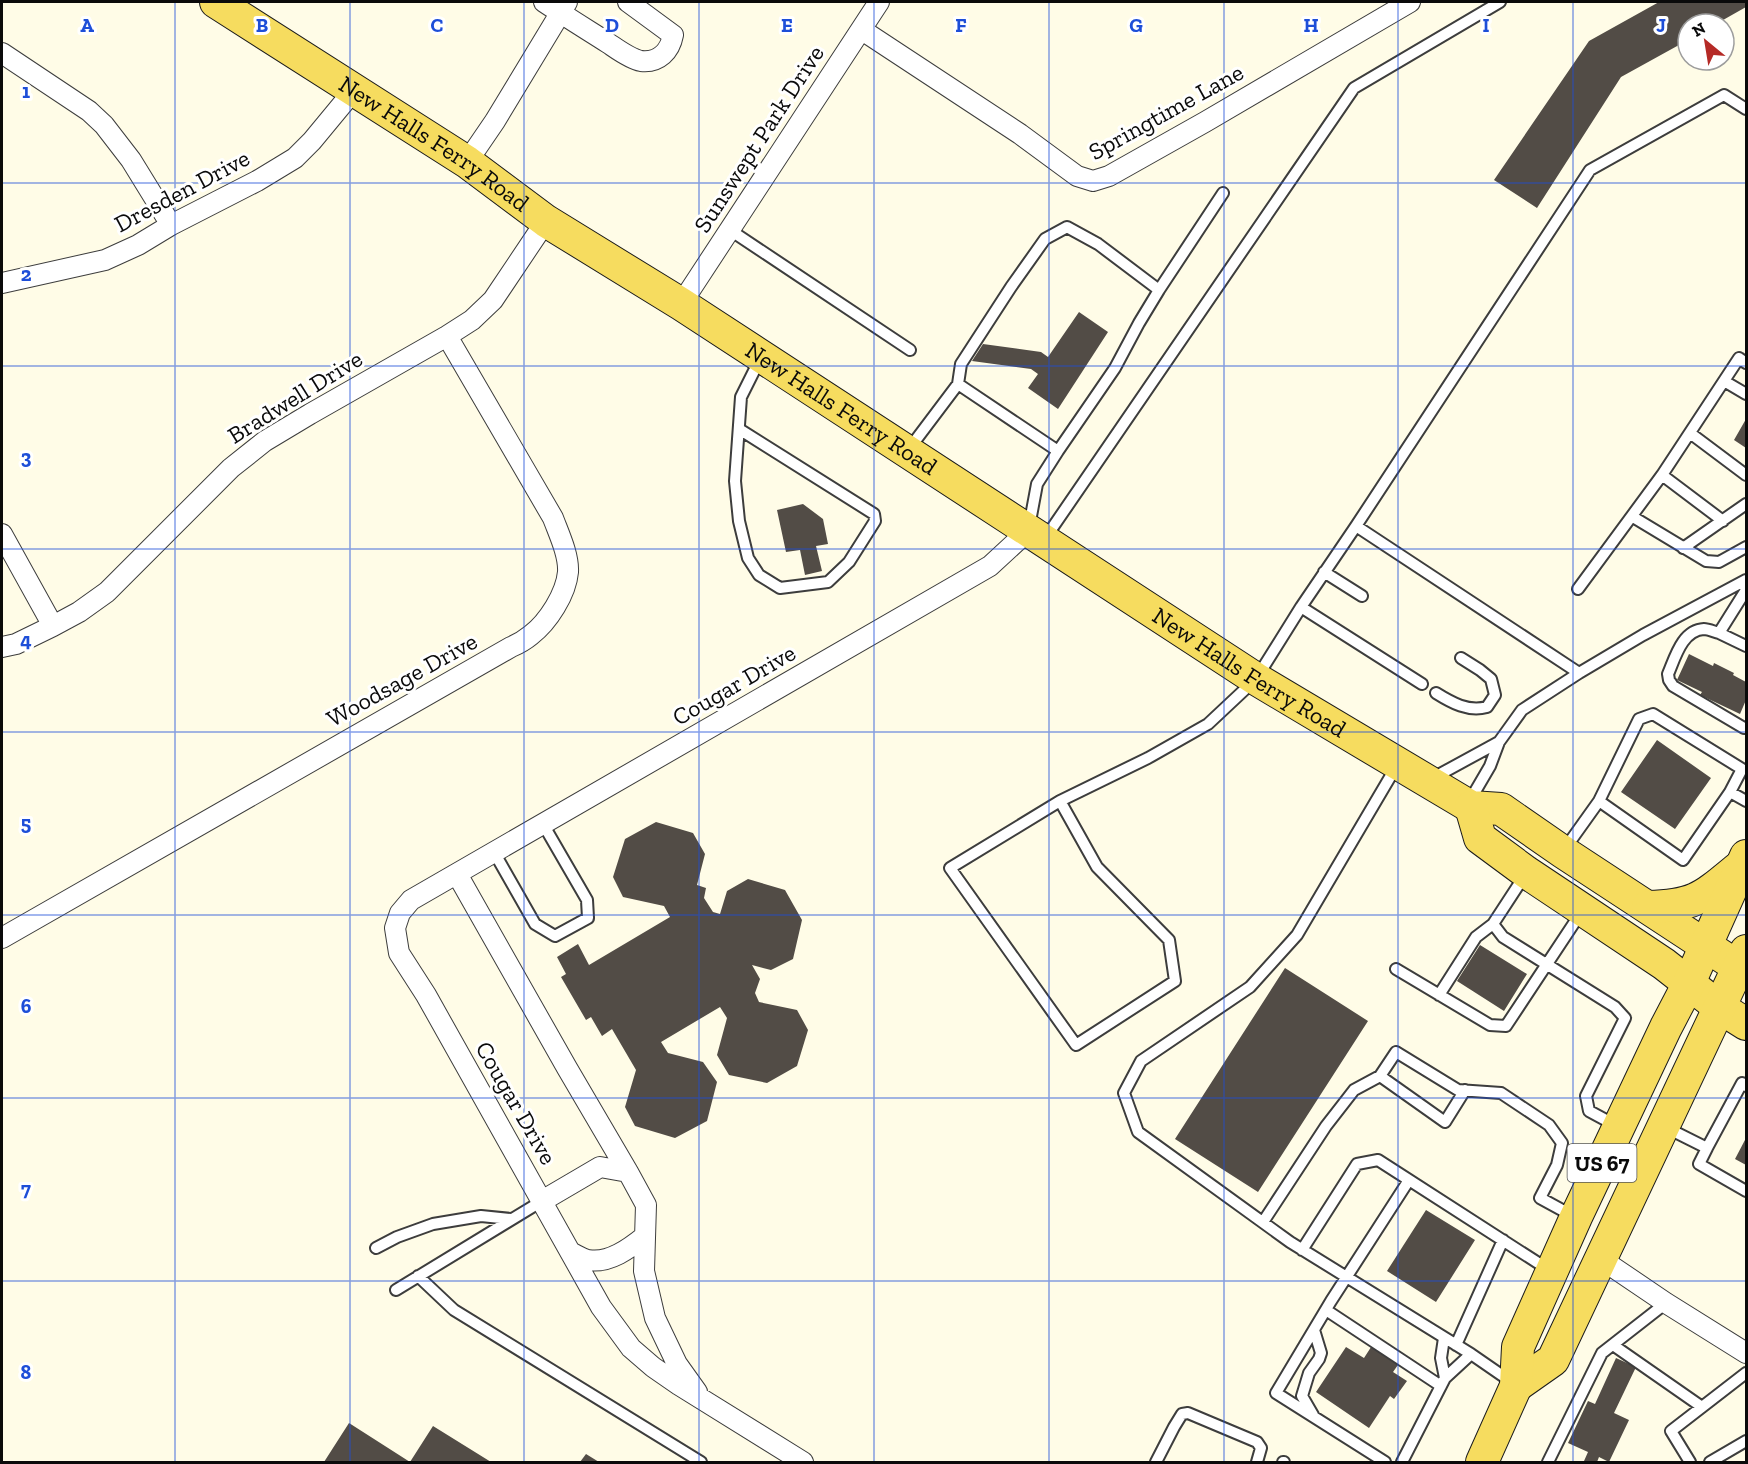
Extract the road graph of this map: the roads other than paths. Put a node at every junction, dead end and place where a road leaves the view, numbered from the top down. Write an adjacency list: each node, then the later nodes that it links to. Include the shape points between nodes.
1 (216, 2): 9 (main road, New Halls Ferry Road)
2 (628, 2): 6 (street, via 673,34 671,46 652,60 639,61)
3 (879, 2): 7 (street, Sunswept Park Drive)
4 (1410, 2): 7 (street, Springtime Lane, via 1205,122 1109,176 1093,181 1077,176)
5 (1500, 2): 37 (lane, via 1353,88)
6 (557, 5): 11 (street, via 495,121)
7 (862, 30): 15 (street, Sunswept Park Drive)
8 (2, 53): 14 (street, via 104,125)
9 (355, 89): 11 (main road, New Halls Ferry Road); 14 (street, Dresden Drive, via 295,158)
10 (1746, 109): 35 (lane, via 1724,95 1590,170)
11 (467, 162): 13 (main road, New Halls Ferry Road)
12 (1223, 193): 17 (lane)
13 (546, 221): 18 (main road, New Halls Ferry Road); 19 (street, Bradwell Drive, via 493,300)
14 (171, 225): 16 (street, Dresden Drive, via 105,260)
15 (730, 230): 18 (street, Sunswept Park Drive); 20 (lane)
16 (2, 283)
17 (1159, 290): 24 (lane, via 1098,244 1067,227 1045,238 961,364); 29 (lane, via 1115,368)
18 (681, 304): 21 (main road, New Halls Ferry Road)
19 (447, 336): 46 (street, Bradwell Drive, via 265,441 231,468 107,592); 73 (street, Woodsage Drive, via 553,518 563,543 568,572 561,598 546,621 531,636)
20 (910, 350)
21 (762, 356): 26 (lane, via 741,397); 28 (main road, New Halls Ferry Road)
22 (1746, 363): 23 (lane, via 1739,358)
23 (1724, 381): 25 (lane); 27 (lane)
24 (957, 384): 28 (lane); 29 (lane)
25 (1746, 394)
26 (739, 429): 26 (lane, via 735,481 748,558 759,574 780,588 828,582 849,562 875,521 874,514)
27 (1690, 433): 30 (lane); 31 (lane)
28 (908, 451): 37 (main road, New Halls Ferry Road)
29 (1058, 451): 37 (lane, via 1037,484)
30 (1662, 475): 33 (lane); 34 (lane)
31 (1746, 475)
32 (1746, 504): 34 (lane)
33 (1633, 517): 39 (lane); 42 (lane)
34 (1723, 521): 39 (lane)
35 (1356, 526): 40 (lane); 51 (lane)
36 (2, 534): 46 (street)
37 (1037, 535): 52 (main road, New Halls Ferry Road); 64 (street, Cougar Drive, via 990,566)
38 (1746, 547): 39 (lane, via 1719,562 1706,561)
39 (1683, 548)
40 (1324, 572): 44 (lane); 45 (lane)
41 (1746, 580): 51 (lane)
42 (1578, 589)
43 (1746, 590): 47 (lane)
44 (1362, 596)
45 (1301, 607): 52 (lane); 53 (lane)
46 (53, 626): 49 (street, Bradwell Drive)
47 (1719, 633): 48 (lane); 55 (lane, via 1704,629 1683,641 1669,680)
48 (1746, 646)
49 (2, 647)
50 (1461, 658): 54 (lane, via 1491,680 1495,694 1487,707 1475,710)
51 (1579, 673): 56 (lane, via 1522,710)
52 (1256, 679): 57 (main road, New Halls Ferry Road); 60 (lane, via 1208,724)
53 (1422, 684)
54 (1436, 693)
55 (1746, 728)
56 (1499, 742): 58 (lane); 63 (lane)
57 (1398, 764): 58 (main road, New Halls Ferry Road); 94 (lane, via 1297,935 1250,987 1141,1061 1124,1094 1138,1132)
58 (1426, 781): 63 (main road, New Halls Ferry Road)
59 (1730, 792): 61 (lane, via 1683,860); 61 (lane, via 1742,770 1653,714 1639,719); 62 (lane)
60 (1060, 801): 60 (lane, via 950,868 1076,1045 1175,981 1169,940 1097,867)
61 (1599, 801): 66 (lane)
62 (1746, 801)
63 (1469, 806): 66 (main road, New Halls Ferry Road, via 1501,809); 68 (main road, via 1480,838)
64 (543, 824): 65 (street, Cougar Drive); 65 (lane, via 587,900 588,918 555,936 535,924)
65 (494, 852): 69 (street, Cougar Drive)
66 (1563, 852): 70 (main road, New Halls Ferry Road)
67 (1744, 860): 70 (main road, via 1693,902); 74 (main road, US 67)
68 (1526, 873): 71 (main road); 72 (lane)
69 (457, 874): 88 (street, Cougar Drive); 91 (street, Cougar Drive, via 411,900 400,913 395,928 399,953)
70 (1648, 907): 74 (main road, New Halls Ferry Road)
71 (1584, 910): 75 (lane); 78 (main road)
72 (1493, 924): 75 (lane, via 1503,937); 79 (lane, via 1476,937)
73 (2, 938)
74 (1705, 946): 76 (main road, New Halls Ferry Road); 78 (main road, US 67)
75 (1546, 964): 79 (lane, via 1506,1026 1490,1025); 86 (lane, via 1616,1007 1625,1018 1586,1096 1589,1111)
76 (1744, 964): 80 (main road, US 67)
77 (1396, 969): 79 (lane)
78 (1689, 983): 80 (main road); 86 (main road, US 67)
79 (1439, 995)
80 (1719, 1007): 81 (main road); 85 (main road, US 67)
81 (1746, 1024)
82 (1380, 1076): 84 (lane, via 1396,1052 1458,1090); 84 (lane, via 1445,1122); 94 (lane, via 1354,1090)
83 (1746, 1086): 87 (lane, via 1742,1083)
84 (1465, 1090): 92 (lane, via 1501,1093 1549,1125 1562,1143 1557,1165 1540,1198)
85 (1663, 1126): 87 (lane); 100 (main road, US 67)
86 (1619, 1127): 92 (main road, US 67)
87 (1707, 1148): 90 (lane, via 1699,1164)
88 (628, 1172): 91 (street, via 600,1167); 95 (street, Cougar Drive, via 646,1205)
89 (1409, 1180): 96 (lane); 98 (lane, via 1378,1160 1356,1164); 103 (lane)
90 (1746, 1191)
91 (542, 1201): 93 (lane); 99 (street, Cougar Drive)
92 (1576, 1217): 101 (main road, US 67)
93 (511, 1219): 97 (lane, via 481,1216 433,1224); 102 (lane)
94 (1263, 1222): 98 (lane)
95 (645, 1236): 99 (street, via 630,1248 600,1260 587,1260); 116 (street, Cougar Drive, via 644,1270 655,1318 677,1364)
96 (1503, 1240): 101 (lane); 109 (lane)
97 (376, 1248)
98 (1302, 1250): 103 (lane)
99 (570, 1252): 116 (street, Cougar Drive, via 601,1307 631,1348)
100 (1601, 1259): 105 (street); 115 (main road, US 67, via 1553,1360)
101 (1552, 1271): 115 (main road, US 67, via 1518,1347)
102 (418, 1276): 104 (lane); 120 (lane, via 454,1310)
103 (1348, 1278): 106 (lane); 108 (lane)
104 (396, 1290)
105 (1666, 1303): 110 (lane); 111 (street)
106 (1326, 1310): 107 (lane); 114 (lane)
107 (1314, 1330): 118 (lane, via 1321,1353 1302,1396); 118 (lane, via 1276,1393)
108 (1444, 1338): 109 (lane); 114 (lane)
109 (1456, 1345): 112 (lane)
110 (1613, 1345): 117 (lane); 127 (lane, via 1602,1353)
111 (1746, 1353)
112 (1470, 1354): 114 (lane); 115 (lane)
113 (1746, 1373): 117 (lane)
114 (1443, 1382): 125 (lane)
115 (1516, 1386): 126 (main road, US 67)
116 (702, 1400): 121 (street, Cougar Drive)
117 (1702, 1407): 128 (lane, via 1671,1431)
118 (1314, 1418): 124 (lane)
119 (1746, 1441): 129 (lane)
120 (701, 1462)
121 (803, 1462)
122 (1156, 1462): 123 (lane, via 1182,1414 1188,1413 1257,1442 1261,1448)
123 (1257, 1462)
124 (1384, 1462)
125 (1402, 1462)
126 (1482, 1462)
127 (1548, 1462)
128 (1690, 1462)
129 (1710, 1462)

